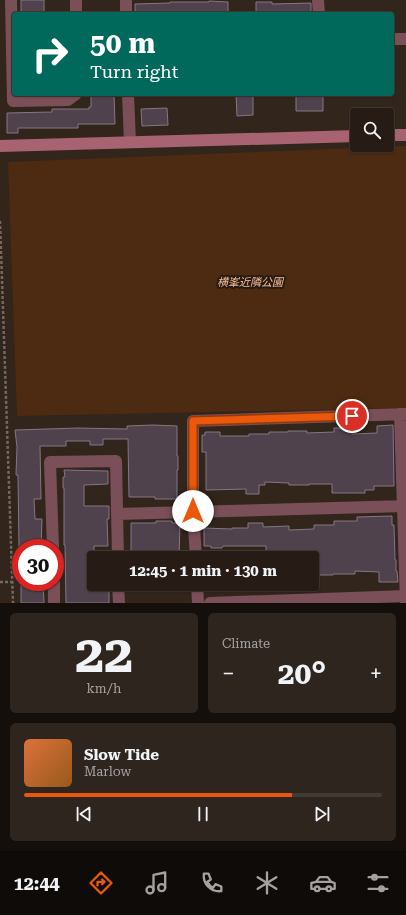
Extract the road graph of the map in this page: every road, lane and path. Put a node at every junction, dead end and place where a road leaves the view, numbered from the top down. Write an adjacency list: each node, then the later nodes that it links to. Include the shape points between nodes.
1 (10, 0): 10 (street)
2 (76, 0): 5 (street)
3 (126, 0): 6 (street)
4 (318, 0): 7 (street)
5 (76, 12)
6 (126, 12)
7 (319, 12)
8 (406, 38): 9 (street)
9 (394, 39)
10 (12, 67)
11 (13, 96): 12 (street, via 13,101 68,100)
12 (73, 96)
13 (128, 96): 17 (street)
14 (394, 135): 15 (street)
15 (406, 135)
16 (350, 136): 17 (street)
17 (130, 142): 18 (street)
18 (0, 146)
19 (0, 221): 21 (path)
20 (0, 353): 21 (path)
21 (5, 353): 29 (path)
22 (403, 414): 23 (street); 24 (street, via 193,421)
23 (405, 506): 24 (street); 36 (street)
24 (193, 511): 25 (street); 28 (street)
25 (117, 514): 26 (street, via 116,460 50,462); 27 (street)
26 (52, 539)
27 (118, 551)
28 (196, 551)
29 (12, 553)
30 (0, 582): 31 (path)
31 (12, 582)
32 (13, 591): 37 (path)
33 (54, 591): 38 (street)
34 (118, 591): 39 (street)
35 (197, 591): 40 (street)
36 (406, 596): 41 (street); 42 (street)
37 (13, 603)
38 (54, 603)
39 (119, 603)
40 (198, 603)
41 (210, 603)
42 (406, 603)

